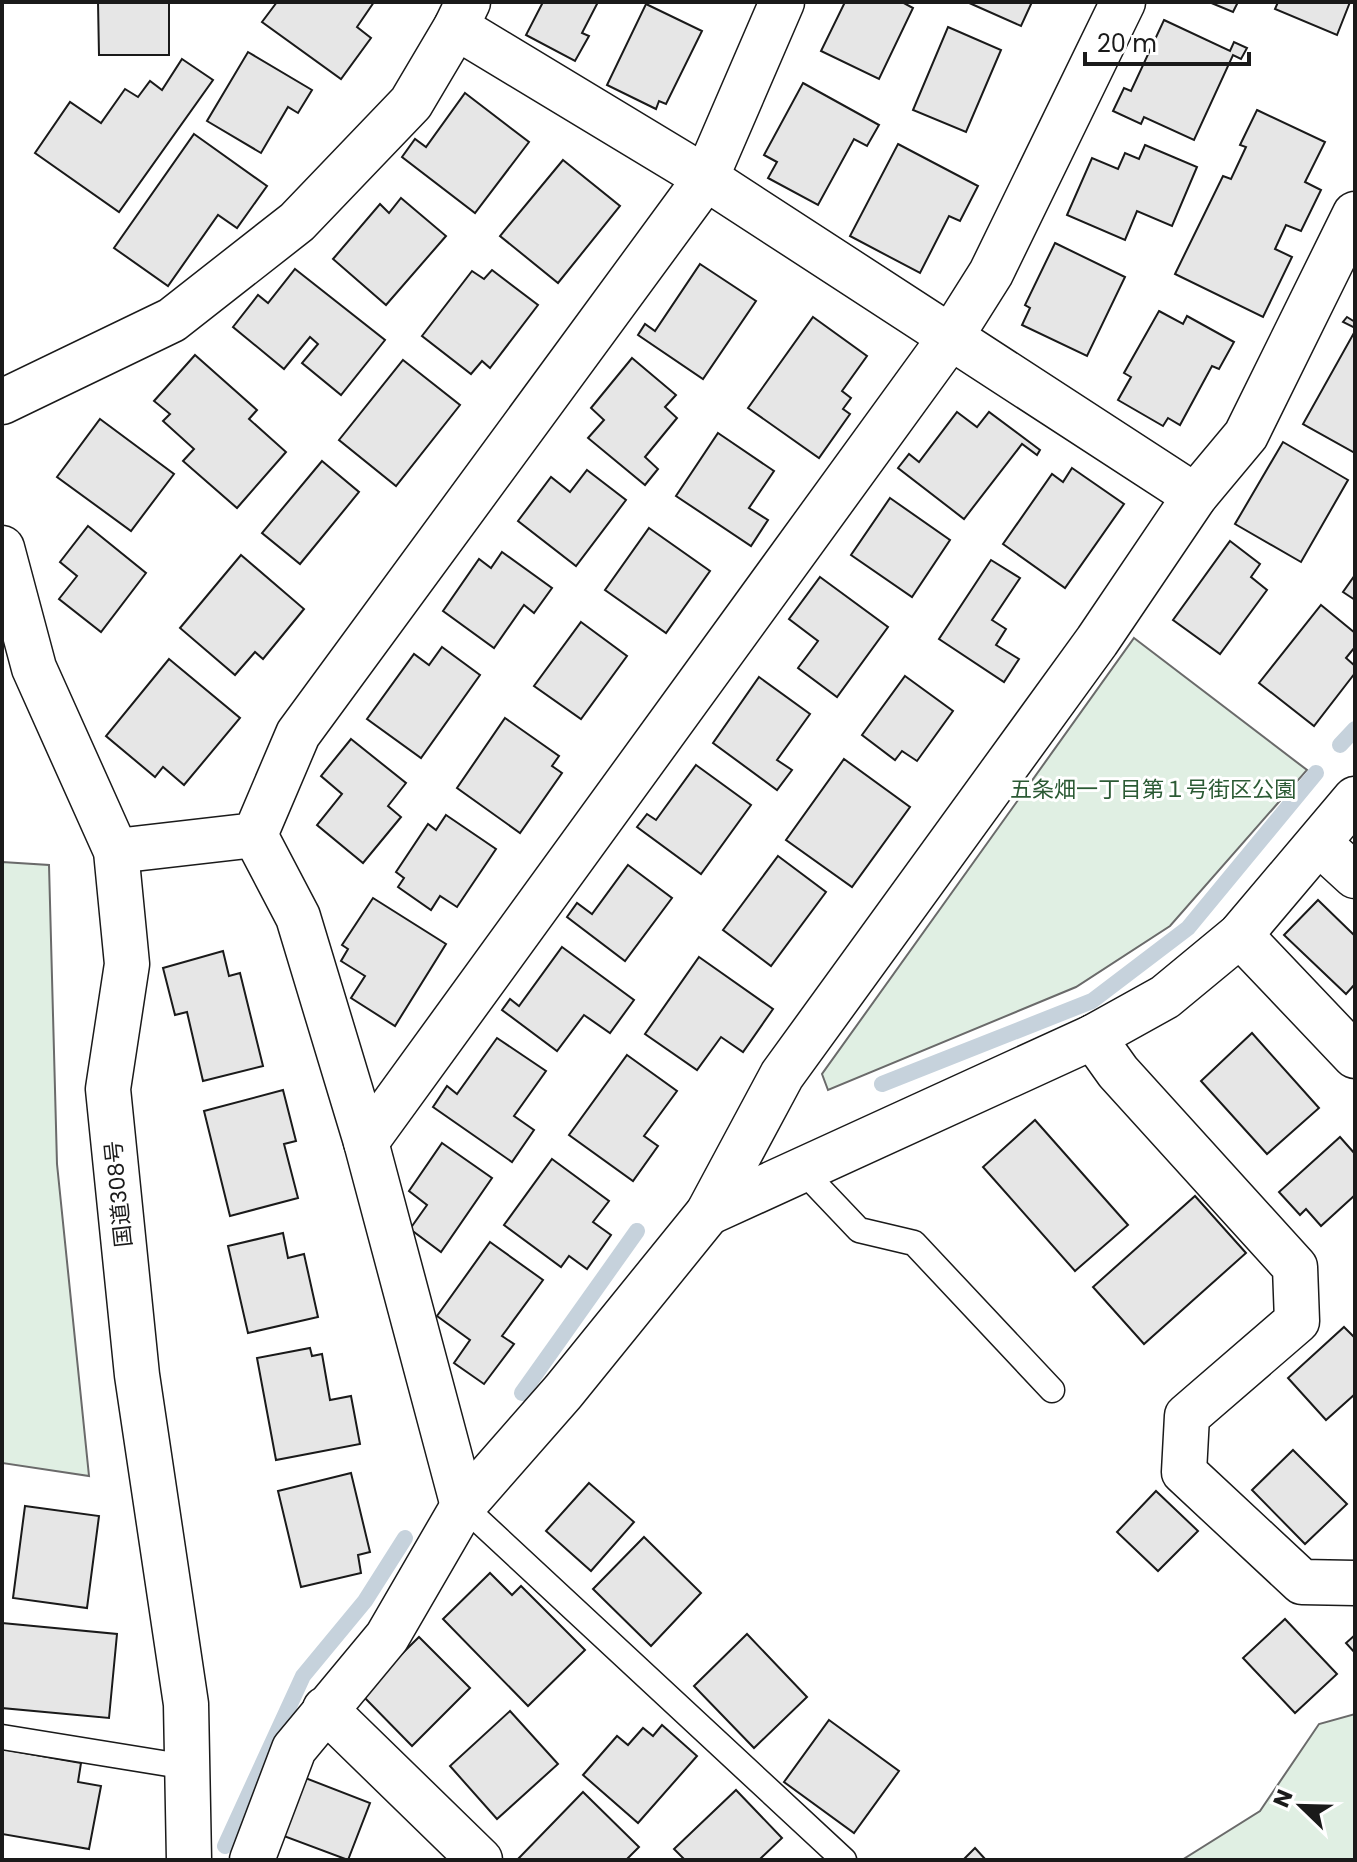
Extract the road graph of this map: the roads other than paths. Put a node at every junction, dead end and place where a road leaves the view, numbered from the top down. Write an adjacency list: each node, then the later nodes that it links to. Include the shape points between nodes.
1 (782, 2): 4 (main road)
2 (1123, 2): 6 (main road, via 991,273)
3 (462, 14): 4 (main road); 7 (main road, via 411,103 297,222 172,320)
4 (706, 178): 6 (main road); 11 (main road, via 298,734)
5 (1355, 214): 8 (main road, via 1246,435)
6 (950, 338): 8 (main road); 18 (main road)
7 (2, 402)
8 (1195, 496): 20 (main road, via 1097,641 782,1075)
9 (2, 548): 13 (main road, 国道308号, via 34,668)
10 (1355, 799): 12 (main road)
11 (255, 835): 13 (main road); 18 (main road, via 298,917)
12 (1319, 843): 14 (main road); 15 (main road)
13 (116, 851): 26 (main road, 国道308号, via 127,964 108,1089 137,1375 186,1704)
14 (1355, 876)
15 (1240, 935): 16 (main road, via 1165,997); 17 (main road)
16 (1093, 1037): 19 (main road); 23 (main road, via 1118,1072 1295,1267 1297,1321 1187,1416 1184,1472 1302,1582)
17 (1355, 1056)
18 (366, 1142): 22 (main road)
19 (801, 1169): 20 (main road); 21 (lane, via 859,1230 914,1243)
20 (708, 1213): 22 (main road)
21 (1052, 1390)
22 (463, 1506): 24 (main road, via 387,1637); 30 (lane)
23 (1355, 1583)
24 (325, 1709): 27 (main road); 29 (main road, via 294,1749)
25 (2, 1737): 26 (lane)
26 (187, 1767): 28 (main road, 国道308号)
27 (472, 1857)
28 (189, 1860)
29 (252, 1860)
30 (844, 1860)

